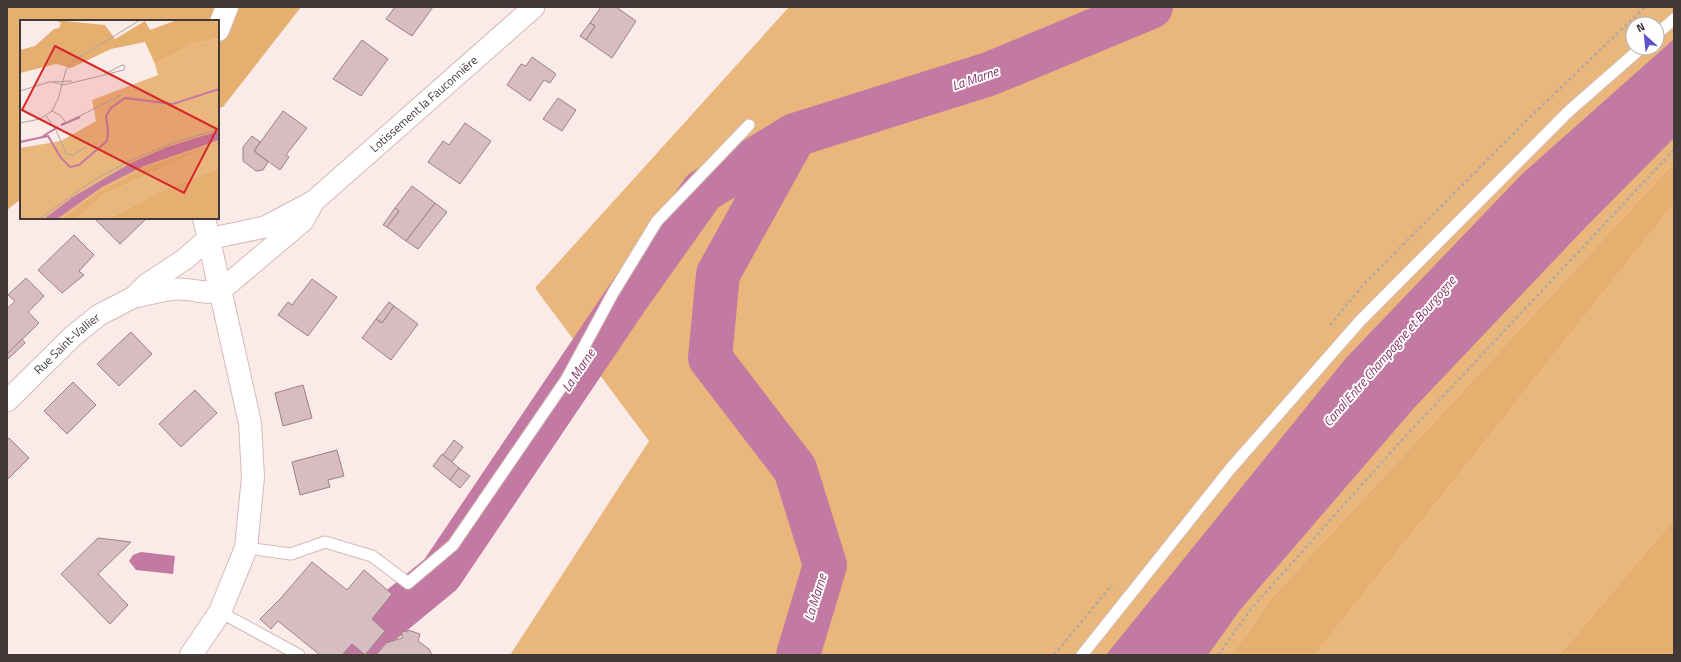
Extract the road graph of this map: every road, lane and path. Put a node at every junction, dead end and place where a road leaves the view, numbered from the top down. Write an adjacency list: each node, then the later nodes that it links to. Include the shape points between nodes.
1 (228, 7): 5 (street)
2 (534, 7): 9 (street, Lotissement la Fauconnière)
3 (1674, 20): 4 (lane)
4 (1665, 27)
5 (219, 28)
6 (1632, 56): 18 (lane, via 1568,112 1360,321 1231,468)
7 (748, 125): 14 (lane, via 657,220 562,386 453,545 408,583 372,556 325,542 291,554)
8 (1674, 150): 19 (path, via 1401,441 1251,609)
9 (314, 201): 10 (street, via 265,227); 11 (street, via 303,221)
10 (206, 228): 11 (street); 12 (street, via 185,259 147,284)
11 (220, 291): 12 (street, via 209,294 196,290 175,289); 14 (street, via 250,423 253,477)
12 (134, 297): 13 (street, Rue Saint-Vallier, via 100,315 73,336)
13 (7, 401)
14 (246, 548): 15 (street)
15 (220, 612): 16 (street); 17 (lane)
16 (191, 655)
17 (299, 655)
18 (1082, 655)
19 (1218, 655)

